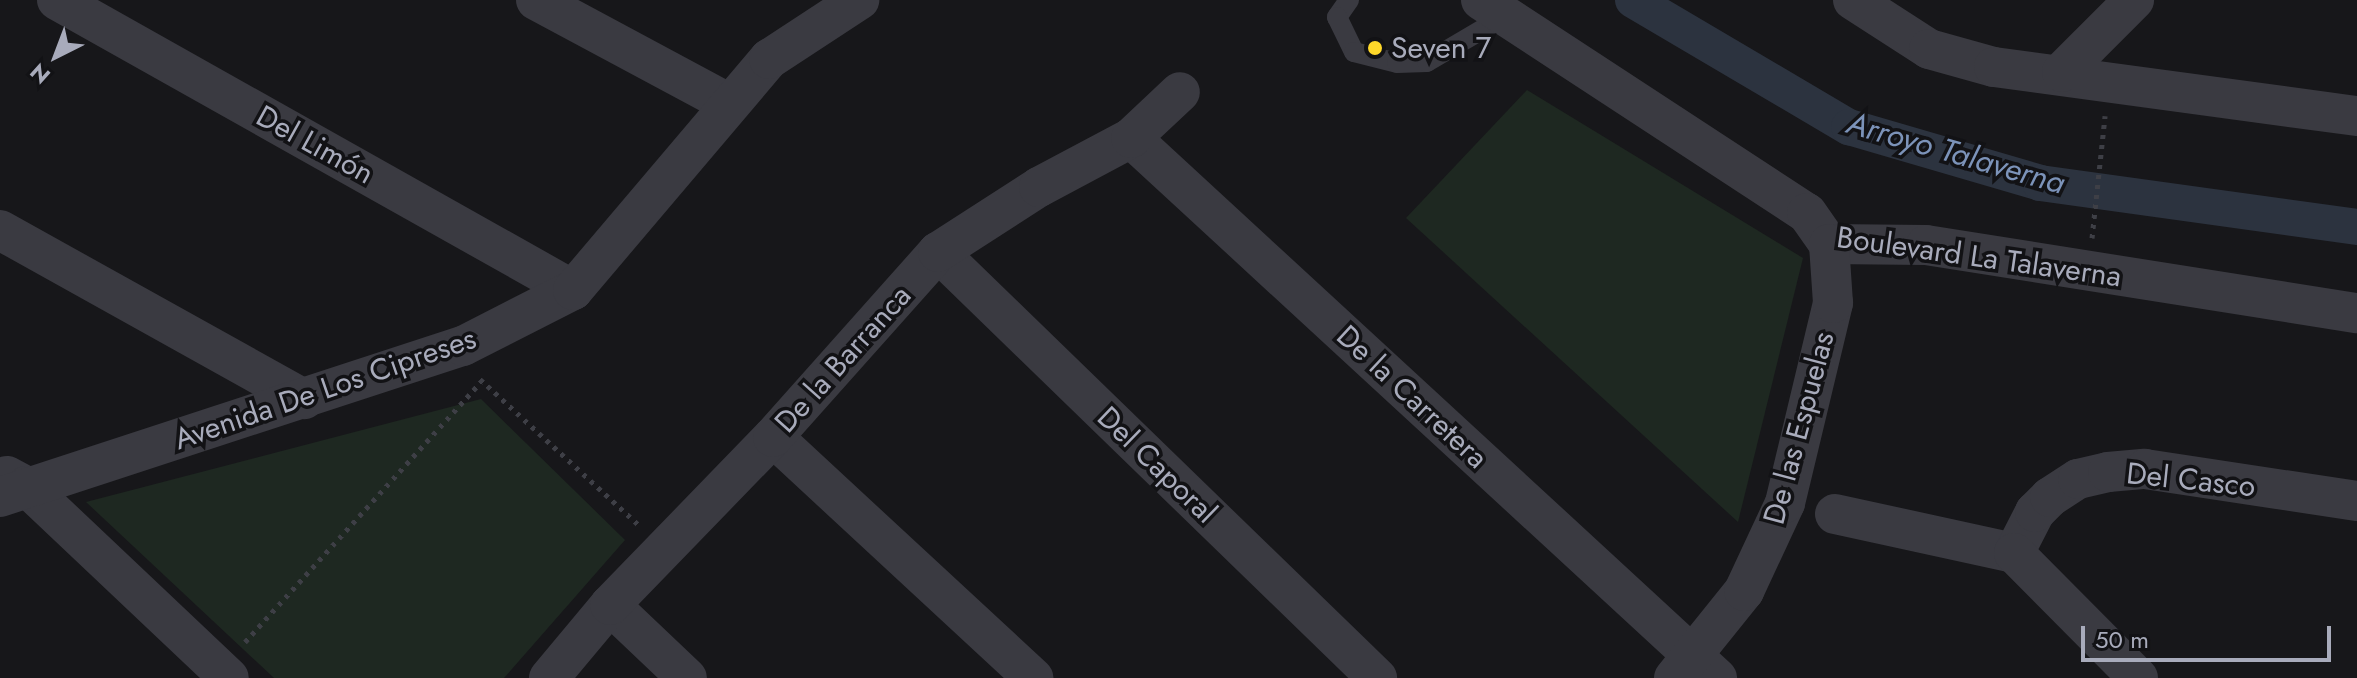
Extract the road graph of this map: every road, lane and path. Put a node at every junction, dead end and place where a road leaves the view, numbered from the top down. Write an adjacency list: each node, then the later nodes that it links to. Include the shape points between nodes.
1 (57, 0): 18 (street, Del Limón)
2 (536, 0): 11 (street)
3 (859, 0): 11 (street, Avenida De Los Cipreses, via 769,59)
4 (1349, 0): 7 (lane, via 1337,17 1354,52 1397,63 1427,62)
5 (1853, 0): 8 (street, via 1929,49 1994,67)
6 (2134, 0): 8 (street)
7 (1493, 8): 15 (street, Boulevard La Talaverna, via 1807,213)
8 (2062, 72): 9 (street)
9 (2110, 80): 12 (street); 17 (path)
10 (1180, 92): 13 (street, De la Barranca)
11 (728, 103): 18 (street, Avenida De Los Cipreses, via 670,180)
12 (2357, 116)
13 (1131, 138): 16 (street, De la Barranca, via 1039,187); 30 (street, De la Carretera)
14 (0, 230): 22 (street)
15 (1829, 244): 17 (street, Boulevard La Talaverna, via 1926,245); 30 (street, De las Espuelas, via 1833,303 1785,503 1744,591)
16 (938, 252): 23 (street, De la Barranca); 35 (street, Del Caporal)
17 (2088, 270): 19 (street, Boulevard La Talaverna)
18 (573, 290): 20 (street, Avenida De Los Cipreses)
19 (2357, 313)
20 (463, 346): 21 (path); 22 (street, Avenida De Los Cipreses)
21 (481, 382): 27 (path); 31 (path)
22 (304, 399): 24 (street, Avenida De Los Cipreses)
23 (773, 437): 27 (street, De la Barranca); 34 (street)
24 (9, 485): 31 (street)
25 (2357, 501): 28 (street, Del Casco, via 2145,469 2108,472 2078,479 2050,497 2035,512)
26 (1835, 514): 28 (street)
27 (665, 549): 29 (street, De la Barranca)
28 (2014, 553): 36 (street)
29 (610, 605): 32 (street, De la Barranca); 33 (street)
30 (1695, 671)
31 (224, 674)
32 (549, 678)
33 (687, 678)
34 (1033, 678)
35 (1377, 678)
36 (2138, 678)

